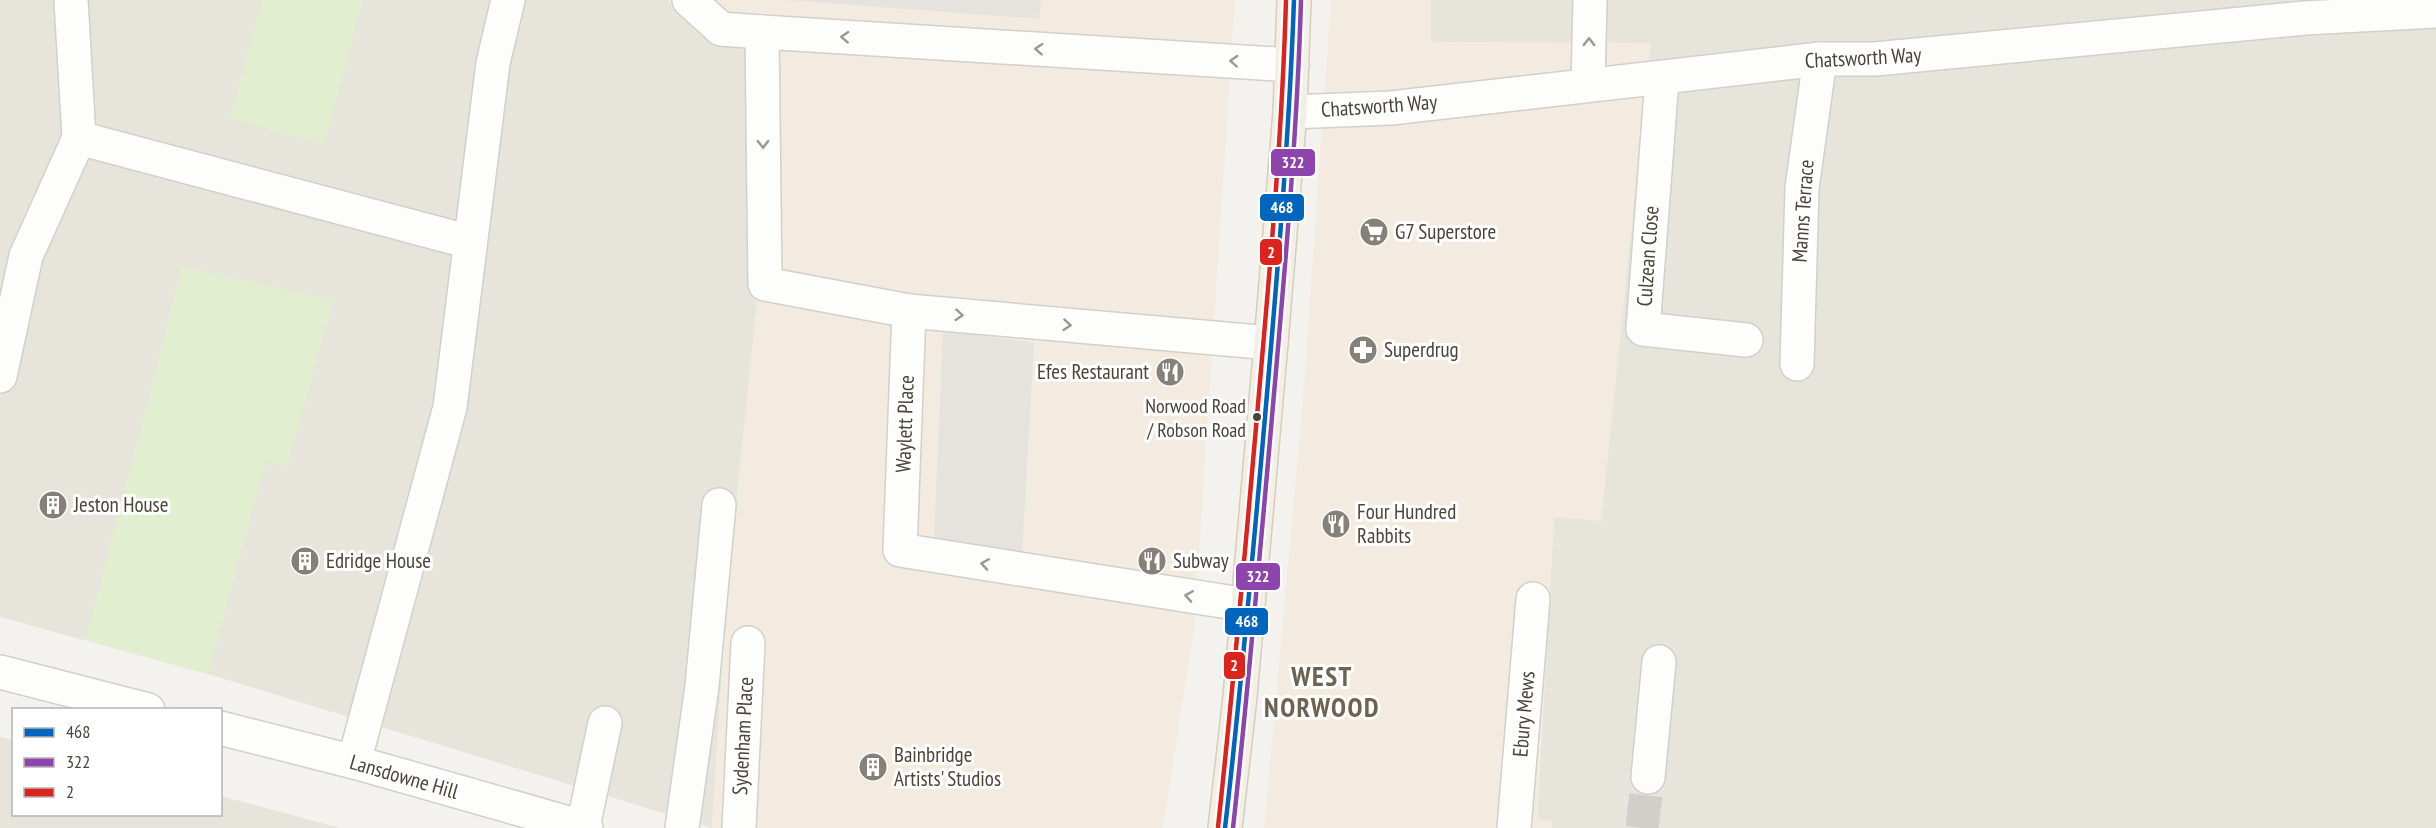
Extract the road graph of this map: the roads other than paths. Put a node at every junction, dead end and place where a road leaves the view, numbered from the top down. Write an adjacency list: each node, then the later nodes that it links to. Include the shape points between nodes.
1 (71, 0): 13 (street)
2 (508, 0): 14 (street, via 493,63)
3 (689, 0): 7 (street, via 721,29)
4 (1294, 0): 9 (main road)
5 (1590, 0): 11 (street, one-way to 5)
6 (2436, 11): 8 (street, Chatsworth Way, via 2305,18 1875,60)
7 (762, 32): 9 (street, one-way to 7); 15 (street, one-way to 15, via 765,284)
8 (1820, 59): 10 (street, Chatsworth Way); 18 (street, Manns Terrace, via 1802,188)
9 (1292, 65): 12 (main road)
10 (1662, 79): 11 (street, Chatsworth Way); 16 (street, Culzean Close, via 1643,329)
11 (1588, 84): 12 (street, Chatsworth Way, via 1391,108)
12 (1290, 112): 17 (main road)
13 (79, 138): 14 (street); 19 (street, via 26,256)
14 (470, 242): 29 (street, via 450,407)
15 (909, 310): 17 (street, one-way to 17); 22 (street, Waylett Place, one-way to 15, via 900,550)
16 (1746, 340)
17 (1272, 343): 22 (main road)
18 (1797, 364)
19 (0, 376)
20 (719, 505): 32 (street, via 702,686)
21 (1533, 599): 35 (street, Ebury Mews)
22 (1247, 605): 34 (main road)
23 (747, 643): 33 (street, Sydenham Place)
24 (1659, 662): 30 (street)
25 (0, 672): 26 (street)
26 (140, 708)
27 (605, 723): 31 (street)
28 (222, 729): 29 (street, Lansdowne Hill)
29 (354, 762): 31 (street, Lansdowne Hill)
30 (1648, 777)
31 (584, 827)
32 (682, 828)
33 (739, 828)
34 (1226, 828)
35 (1514, 828)

